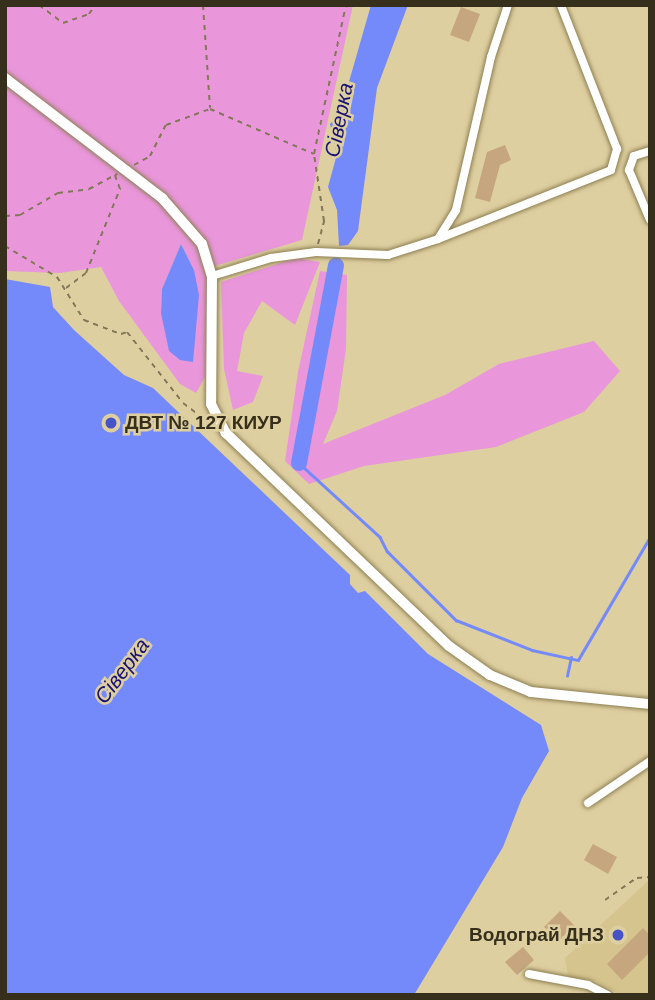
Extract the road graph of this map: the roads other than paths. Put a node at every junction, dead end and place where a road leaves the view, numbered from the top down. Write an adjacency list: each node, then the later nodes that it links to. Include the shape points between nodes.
1 (508, 5): 6 (street, via 491,57 456,210)
2 (561, 5): 6 (street, via 617,149 611,170)
3 (5, 78): 7 (street, via 183,218 202,244)
4 (650, 151): 5 (street, via 634,156 629,170)
5 (650, 220)
6 (438, 239): 7 (street, via 388,255 316,252 271,258)
7 (212, 276): 8 (street, via 211,404 226,433 449,646 490,675 530,692)
8 (650, 704)
9 (650, 761): 10 (street)
10 (587, 803)
11 (529, 974): 12 (street, via 588,985)
12 (608, 995)

